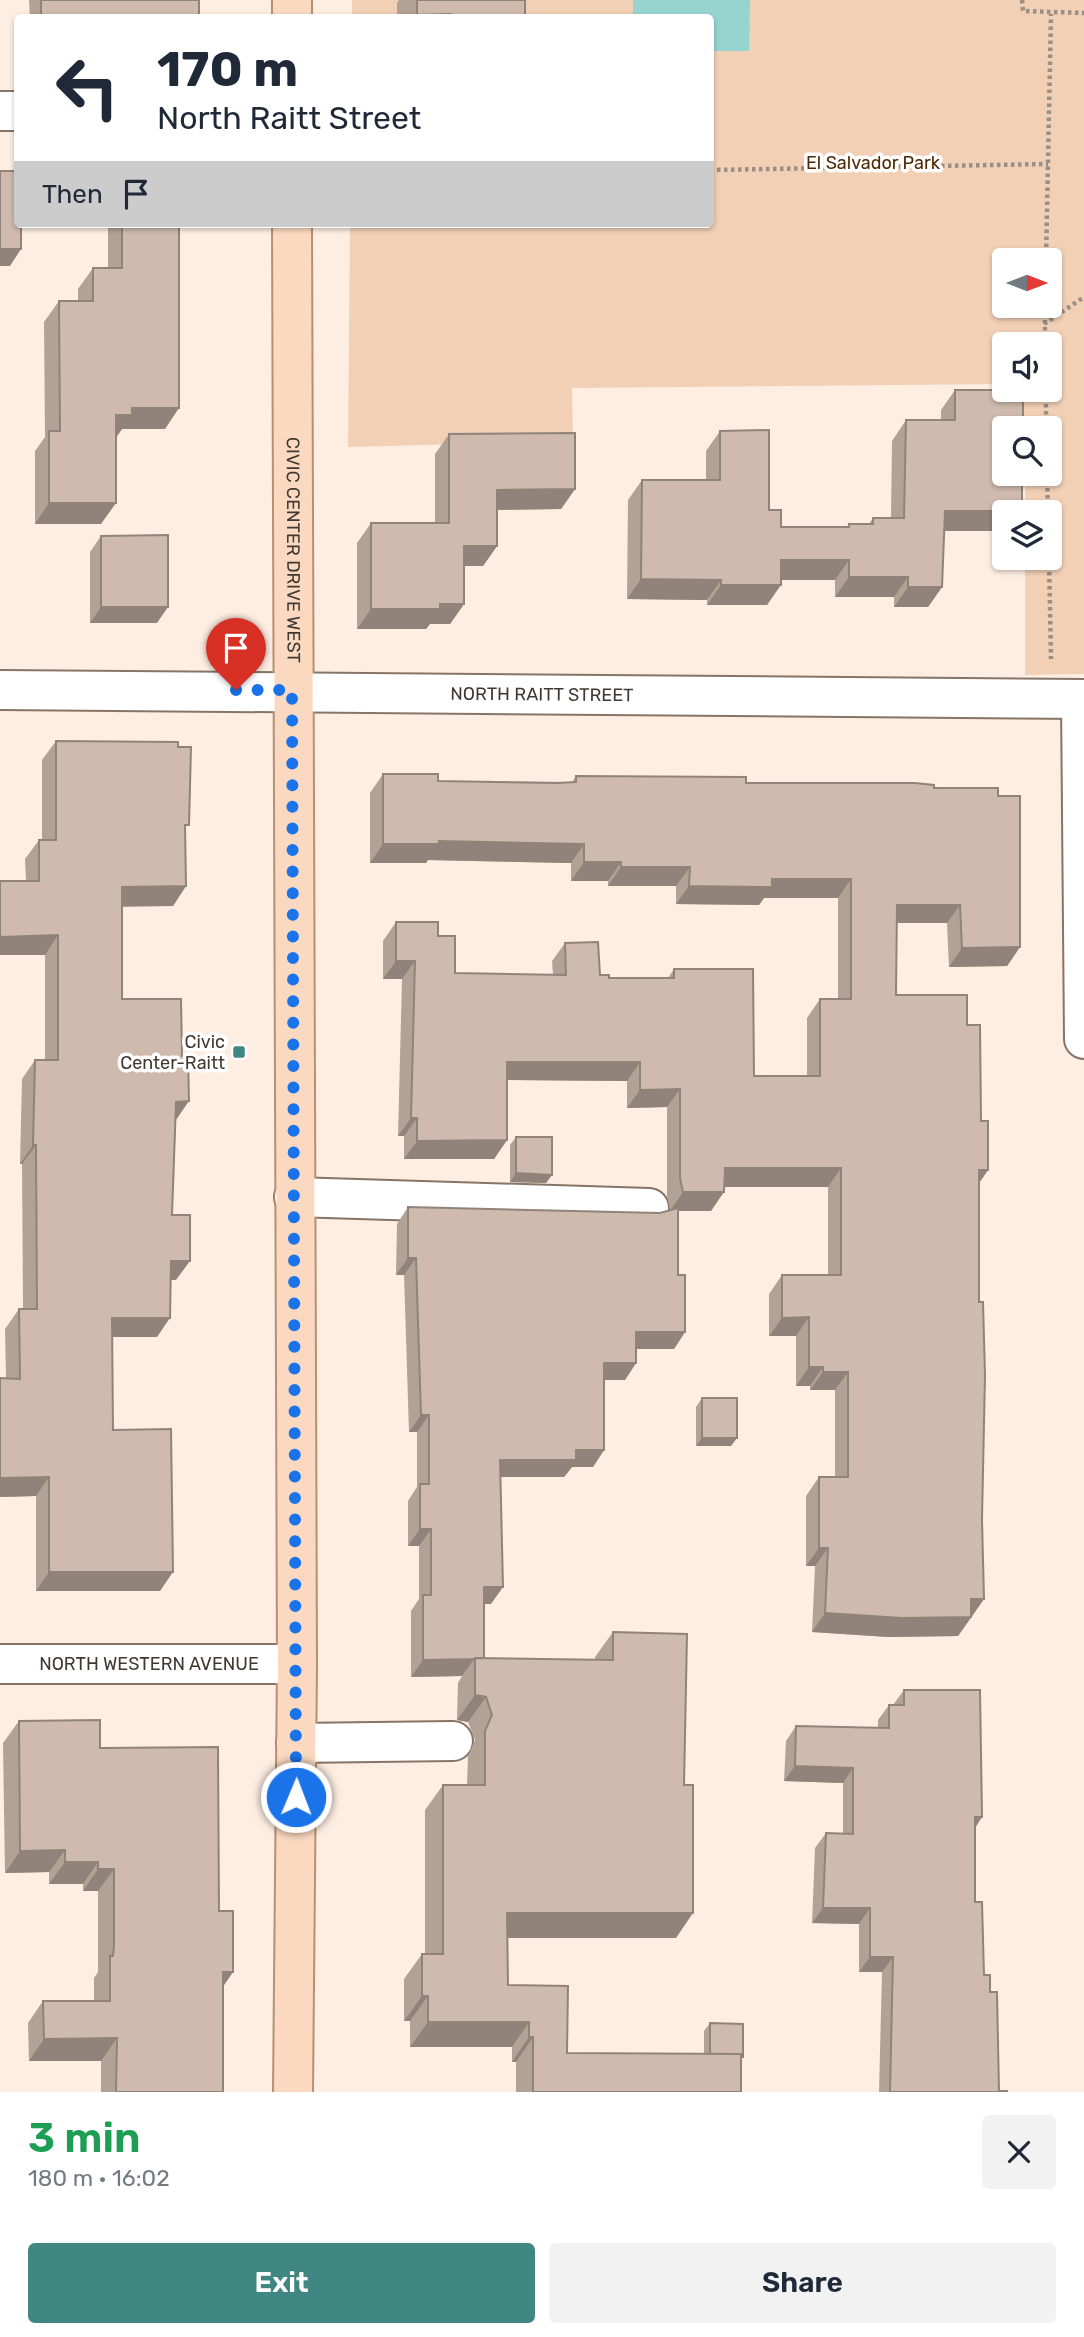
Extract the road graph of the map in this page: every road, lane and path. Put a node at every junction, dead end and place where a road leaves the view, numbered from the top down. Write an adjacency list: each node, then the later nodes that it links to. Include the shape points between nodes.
1 (1022, 0): 3 (path, via 1023,11)
2 (1084, 13): 3 (path)
3 (1051, 14): 4 (path)
4 (1048, 163): 5 (path); 7 (path)
5 (714, 170)
6 (292, 228): 15 (main road, CIVIC CENTER DRIVE WEST)
7 (1046, 248)
8 (1084, 298): 10 (path)
9 (1044, 318): 10 (path)
10 (1044, 324): 11 (path)
11 (1044, 332)
12 (1049, 570): 13 (path)
13 (1051, 661)
14 (0, 690): 15 (street, NORTH RAITT STREET)
15 (292, 690): 16 (street, NORTH RAITT STREET); 18 (main road, CIVIC CENTER DRIVE WEST)
16 (1083, 699): 17 (street)
17 (1084, 1040)
18 (294, 1197): 19 (street); 21 (main road, CIVIC CENTER DRIVE WEST)
19 (649, 1208)
20 (0, 1664): 21 (street, NORTH WESTERN AVENUE)
21 (297, 1664): 23 (main road, CIVIC CENTER DRIVE WEST)
22 (453, 1741): 23 (street)
23 (296, 1743): 24 (main road, CIVIC CENTER DRIVE WEST)
24 (293, 2092)

